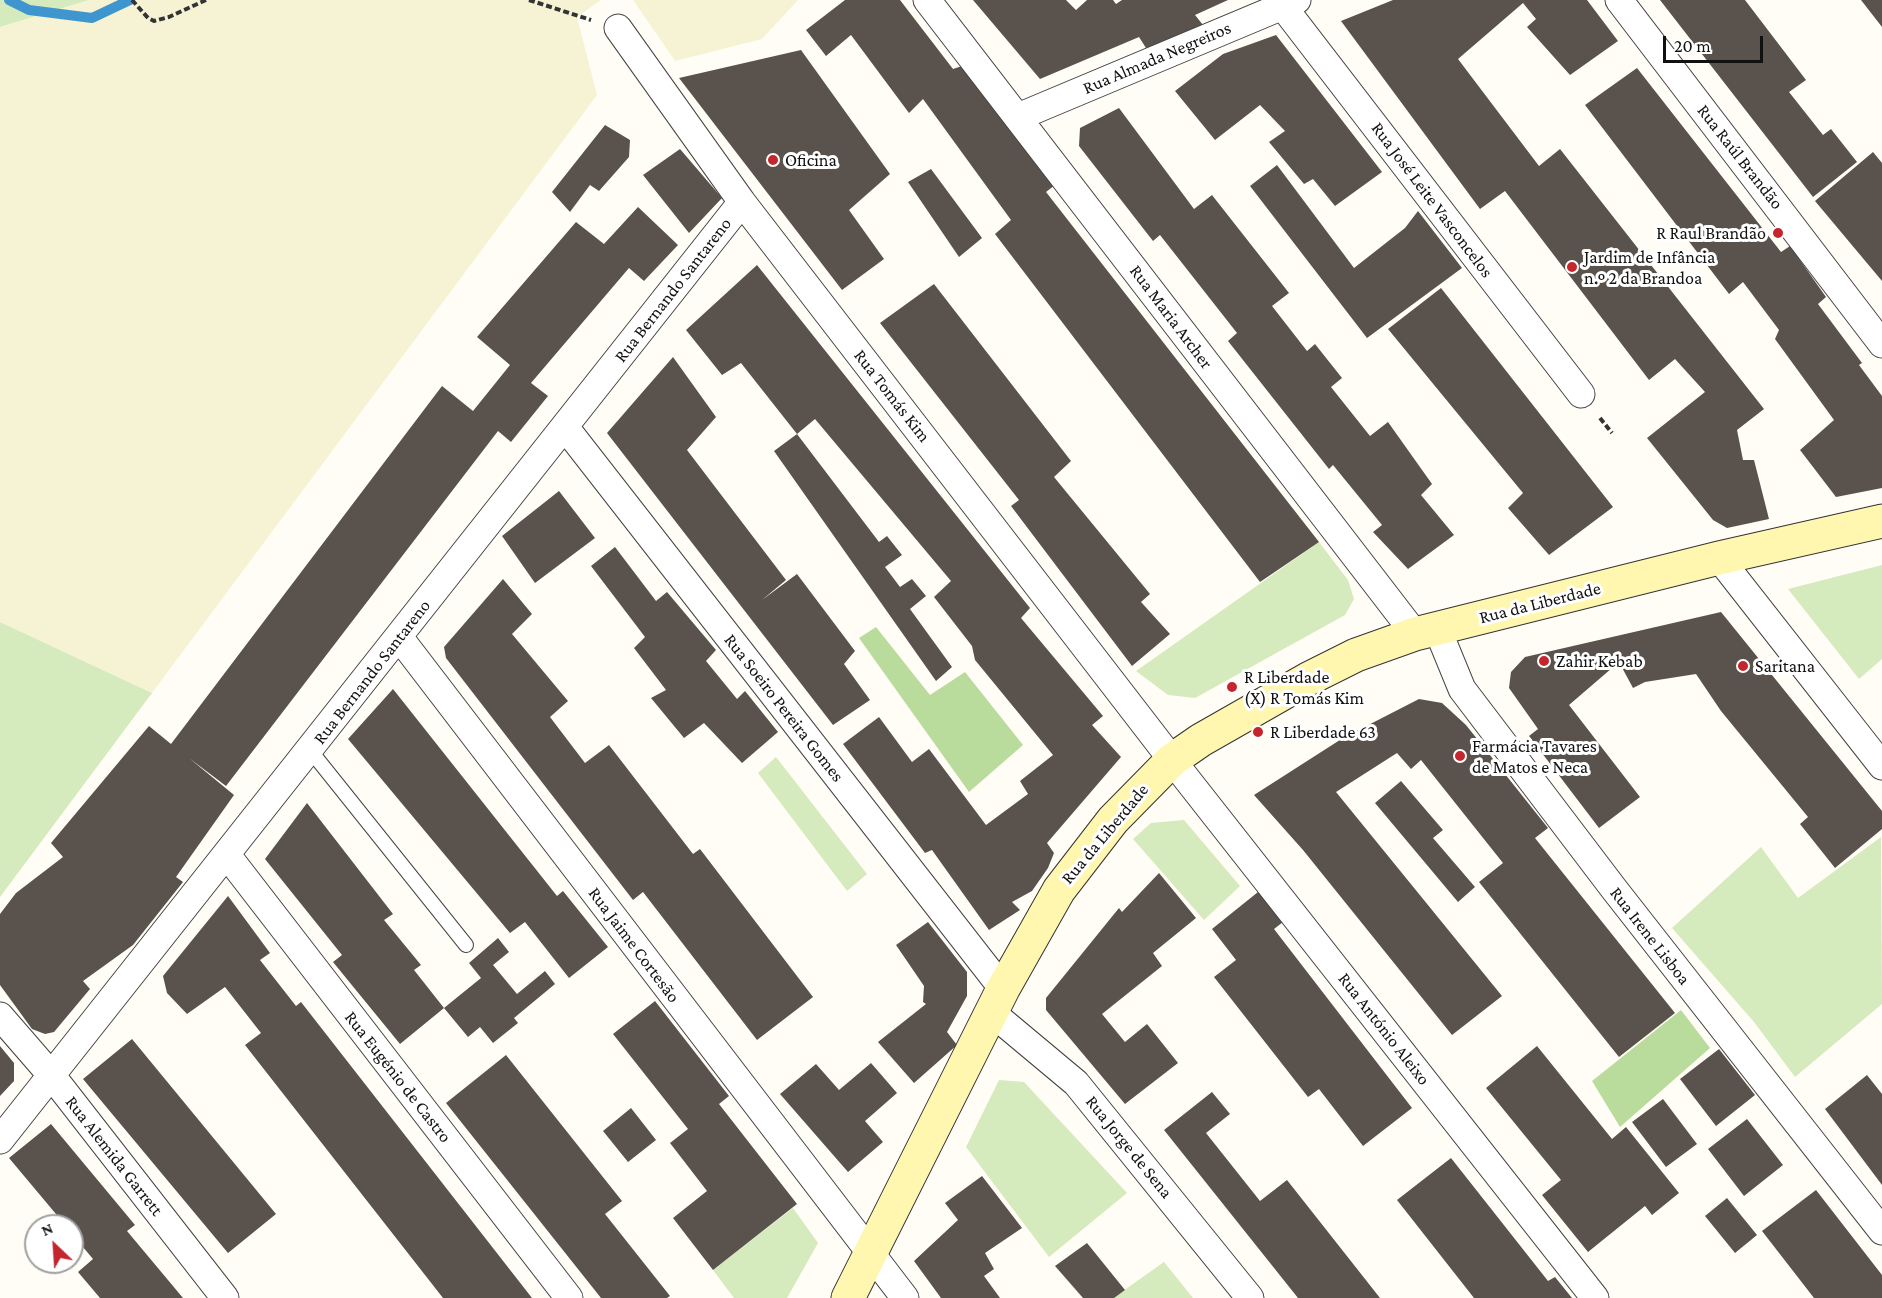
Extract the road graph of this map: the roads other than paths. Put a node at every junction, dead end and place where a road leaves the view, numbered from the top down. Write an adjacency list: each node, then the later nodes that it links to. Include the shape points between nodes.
1 (927, 0): 5 (street, Rua Maria Archer)
2 (1619, 0): 7 (street, Rua Raúl Brandão)
3 (1286, 2): 5 (street, Rua Almada Negreiros); 8 (street, Rua José Leite Vasconcelos)
4 (618, 28): 6 (street, Rua Tomás Kim)
5 (1018, 117): 12 (street, Rua Maria Archer)
6 (742, 202): 9 (street, Rua Bernando Santareno); 15 (street, Rua Tomás Kim)
7 (1882, 344)
8 (1581, 394)
9 (565, 427): 13 (street, Rua Bernando Santareno); 19 (street, Rua Soeiro Pereira Gomes)
10 (1882, 521): 11 (street, Rua da Liberdade)
11 (1719, 558): 12 (street, Rua da Liberdade); 16 (street)
12 (1426, 631): 15 (street, Rua da Liberdade, via 1356,655 1308,679); 23 (street, Rua Irene Lisboa, via 1462,689)
13 (399, 637): 14 (street, Rua Bernando Santareno); 24 (street, Rua Jaime Cortesão)
14 (310, 750): 17 (street, Rua Bernando Santareno); 18 (lane)
15 (1172, 760): 19 (street, Rua da Liberdade, via 1113,820 1059,890); 30 (street, Rua António Aleixo)
16 (1882, 766)
17 (227, 855): 21 (street, Rua Bernando Santareno); 26 (street, Rua Eugénio de Castro)
18 (466, 945)
19 (997, 1001): 24 (street, Rua da Liberdade); 29 (street, Rua Jorge de Sena, via 1076,1083)
20 (0, 1016): 21 (street, Rua Alemida Garrett)
21 (52, 1076): 22 (street, Rua Bernando Santareno); 25 (street, Rua Alemida Garrett)
22 (0, 1140)
23 (1882, 1231)
24 (870, 1252): 27 (street, Rua da Liberdade); 28 (street, Rua Jaime Cortesão)
25 (225, 1298)
26 (569, 1298)
27 (848, 1298)
28 (905, 1298)
29 (1250, 1298)
30 (1595, 1298)

